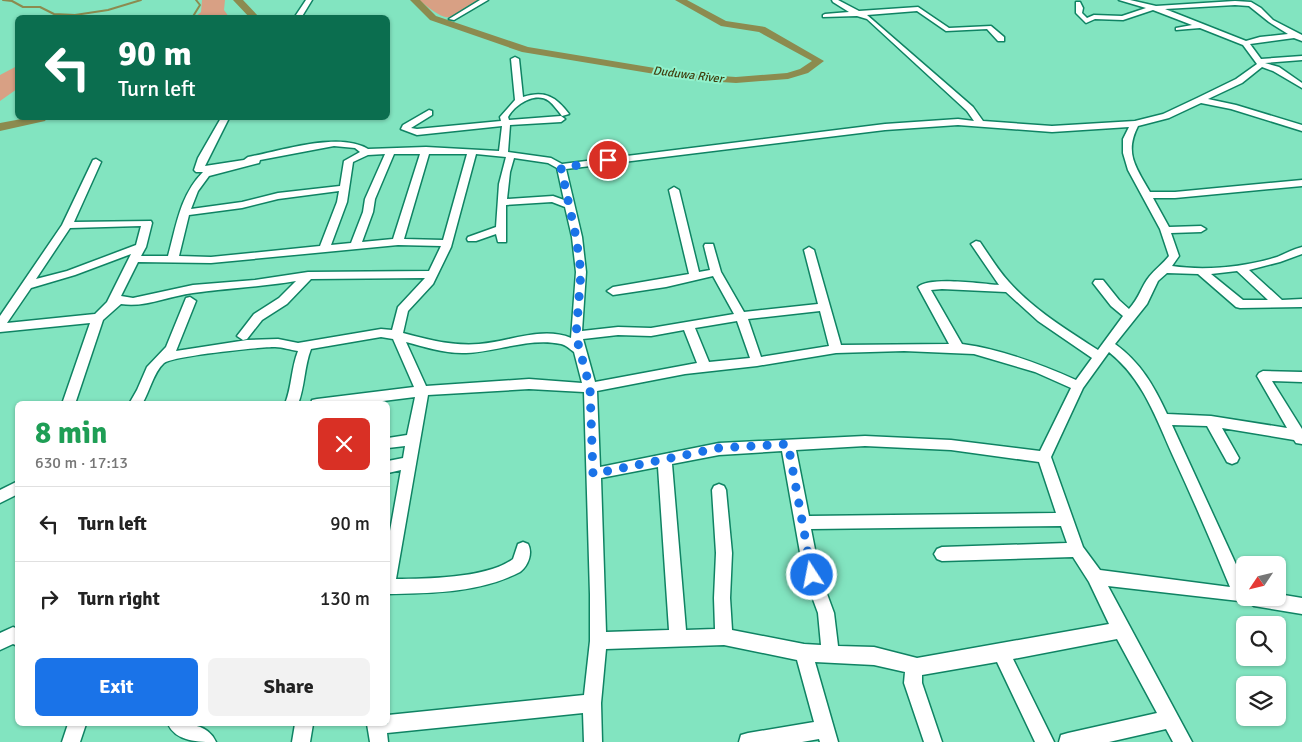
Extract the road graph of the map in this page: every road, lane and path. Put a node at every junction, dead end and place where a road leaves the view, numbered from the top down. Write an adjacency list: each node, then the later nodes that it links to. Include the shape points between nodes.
1 (309, 0): 10 (street)
2 (485, 0): 12 (street)
3 (1122, 0): 7 (street)
4 (1146, 0): 7 (street)
5 (835, 1): 9 (street)
6 (1078, 3): 8 (street, via 1079,13 1086,21 1094,17 1123,18)
7 (1138, 4): 8 (street)
8 (1153, 8): 13 (street); 15 (street, via 1251,4 1271,21)
9 (856, 13): 11 (street); 16 (street, via 918,8 948,30 989,27); 26 (street, via 869,18 970,109)
10 (299, 15)
11 (825, 16)
12 (452, 19)
13 (1198, 26): 14 (street); 17 (street)
14 (1178, 29)
15 (1300, 36): 17 (street)
16 (1001, 39)
17 (1246, 42): 20 (street)
18 (1302, 58): 20 (street)
19 (515, 59): 22 (street)
20 (1260, 62): 21 (street); 23 (street, via 1239,81)
21 (1302, 86)
22 (519, 100): 27 (street, via 507,110 504,116); 27 (street, via 545,96 552,99 563,117)
23 (1200, 100): 28 (street, via 1166,116); 29 (street)
24 (429, 113): 27 (street, via 405,129 416,132)
25 (224, 120): 37 (street)
26 (979, 122): 28 (street, via 1052,129); 36 (street, via 885,127)
27 (506, 124): 34 (street)
28 (1135, 124): 41 (street, via 1127,139 1127,153)
29 (1302, 128)
30 (391, 150): 31 (street); 33 (street); 54 (street, via 370,198)
31 (426, 150): 32 (street); 51 (street, via 416,187 406,207)
32 (472, 151): 34 (street); 52 (street)
33 (366, 152): 37 (street, via 350,144 325,143); 39 (street, via 349,161)
34 (507, 155): 36 (street, via 551,161); 42 (street)
35 (96, 162): 45 (street)
36 (561, 168): 43 (street)
37 (199, 170): 44 (street, via 256,161 204,175)
38 (1302, 183): 41 (street)
39 (344, 188): 44 (street); 57 (street)
40 (674, 190): 68 (street)
41 (1148, 195): 48 (street)
42 (502, 202): 43 (street, via 553,199); 47 (street)
43 (570, 205): 85 (street, via 581,272)
44 (185, 213): 61 (street)
45 (68, 225): 56 (street, via 147,223); 70 (street)
46 (1201, 229): 48 (street)
47 (496, 230): 49 (street); 50 (street)
48 (1166, 230): 63 (street, via 1174,256)
49 (476, 235)
50 (502, 240)
51 (398, 242): 52 (street); 54 (street)
52 (446, 243): 66 (street)
53 (976, 244): 71 (street)
54 (356, 245): 57 (street)
55 (709, 246): 65 (street)
56 (141, 247): 60 (street); 70 (street)
57 (324, 249): 61 (street, via 211,260)
58 (808, 250): 77 (street)
59 (1302, 250): 62 (street)
60 (134, 259): 61 (street); 76 (street)
61 (173, 260)
62 (1240, 268): 64 (street); 74 (street)
63 (1165, 269): 64 (street, via 1180,272); 78 (street, via 1152,279 1143,302)
64 (1200, 270): 74 (street, via 1240,304)
65 (716, 272): 68 (street); 79 (street)
66 (431, 274): 67 (street); 83 (street, via 402,310)
67 (308, 276): 76 (street, via 193,289); 84 (street, via 283,301 258,317)
68 (695, 277): 72 (street)
69 (1099, 283): 78 (street)
70 (28, 285): 82 (street)
71 (1009, 289): 87 (street, via 924,287); 89 (street, via 1050,324)
72 (613, 291)
73 (190, 301): 90 (street, via 171,349)
74 (1279, 303): 75 (street)
75 (1302, 303)
76 (112, 304): 80 (street)
77 (824, 307): 79 (street); 88 (street)
78 (1130, 315): 89 (street)
79 (741, 316): 81 (street); 91 (street)
80 (98, 318): 82 (street); 97 (street)
81 (688, 326): 85 (street, via 651,332 618,331); 92 (street)
82 (0, 327)
83 (396, 334): 85 (street, via 432,345 463,349 537,338); 86 (street, via 381,333); 96 (street)
84 (243, 336)
85 (577, 342): 95 (street)
86 (306, 346): 90 (street, via 254,344); 99 (street)
87 (958, 348): 88 (street); 94 (street, via 1014,360)
88 (836, 350): 91 (street)
89 (1105, 352): 94 (street); 101 (street, via 1123,356 1136,369)
90 (162, 358): 98 (street, via 151,370)
91 (757, 362): 92 (street)
92 (705, 367): 95 (street)
93 (1302, 377): 103 (street, via 1263,376)
94 (1078, 386): 107 (street)
95 (590, 388): 96 (street, via 529,384); 112 (street)
96 (422, 391): 100 (street); 104 (street)
97 (69, 401)
98 (137, 401)
99 (292, 401)
100 (341, 401)
101 (1163, 420): 102 (street); 122 (street)
102 (1211, 421): 103 (street); 108 (street)
103 (1300, 438)
104 (412, 440): 105 (street); 110 (street)
105 (390, 443)
106 (788, 444): 107 (street, via 865,441 951,446); 109 (street, via 719,448); 117 (street)
107 (1044, 457): 116 (street)
108 (1232, 458)
109 (665, 461): 112 (street); 130 (street)
110 (409, 463): 111 (street); 121 (street)
111 (390, 467)
112 (593, 474): 131 (street)
113 (15, 490): 115 (street)
114 (719, 490): 129 (street, via 724,553)
115 (0, 497)
116 (1064, 519): 117 (street); 119 (street)
117 (802, 523): 134 (street, via 812,575 826,612)
118 (523, 549): 124 (street, via 522,559 511,570 474,581)
119 (1077, 550): 120 (street); 123 (street)
120 (942, 554)
121 (390, 571)
122 (1236, 573)
123 (1095, 577): 125 (street); 128 (street)
124 (390, 587)
125 (1236, 595)
126 (1286, 603): 127 (street)
127 (1302, 606)
128 (1121, 630): 133 (street); 137 (street)
129 (724, 637): 130 (street); 132 (street)
130 (678, 638): 131 (street)
131 (598, 641): 136 (street)
132 (804, 653): 134 (street); 142 (street)
133 (1001, 653): 135 (street); 149 (street)
134 (830, 654): 135 (street, via 874,656)
135 (917, 667): 148 (street, via 913,682)
136 (592, 703): 141 (street); 146 (street)
137 (1170, 720): 150 (street); 151 (street)
138 (76, 726): 143 (street)
139 (180, 726): 144 (street)
140 (304, 726): 145 (street)
141 (377, 730)
142 (827, 736): 147 (street)
143 (71, 742)
144 (207, 742)
145 (301, 742)
146 (593, 742)
147 (748, 742)
148 (933, 742)
149 (1045, 742)
150 (1068, 742)
151 (1182, 742)

